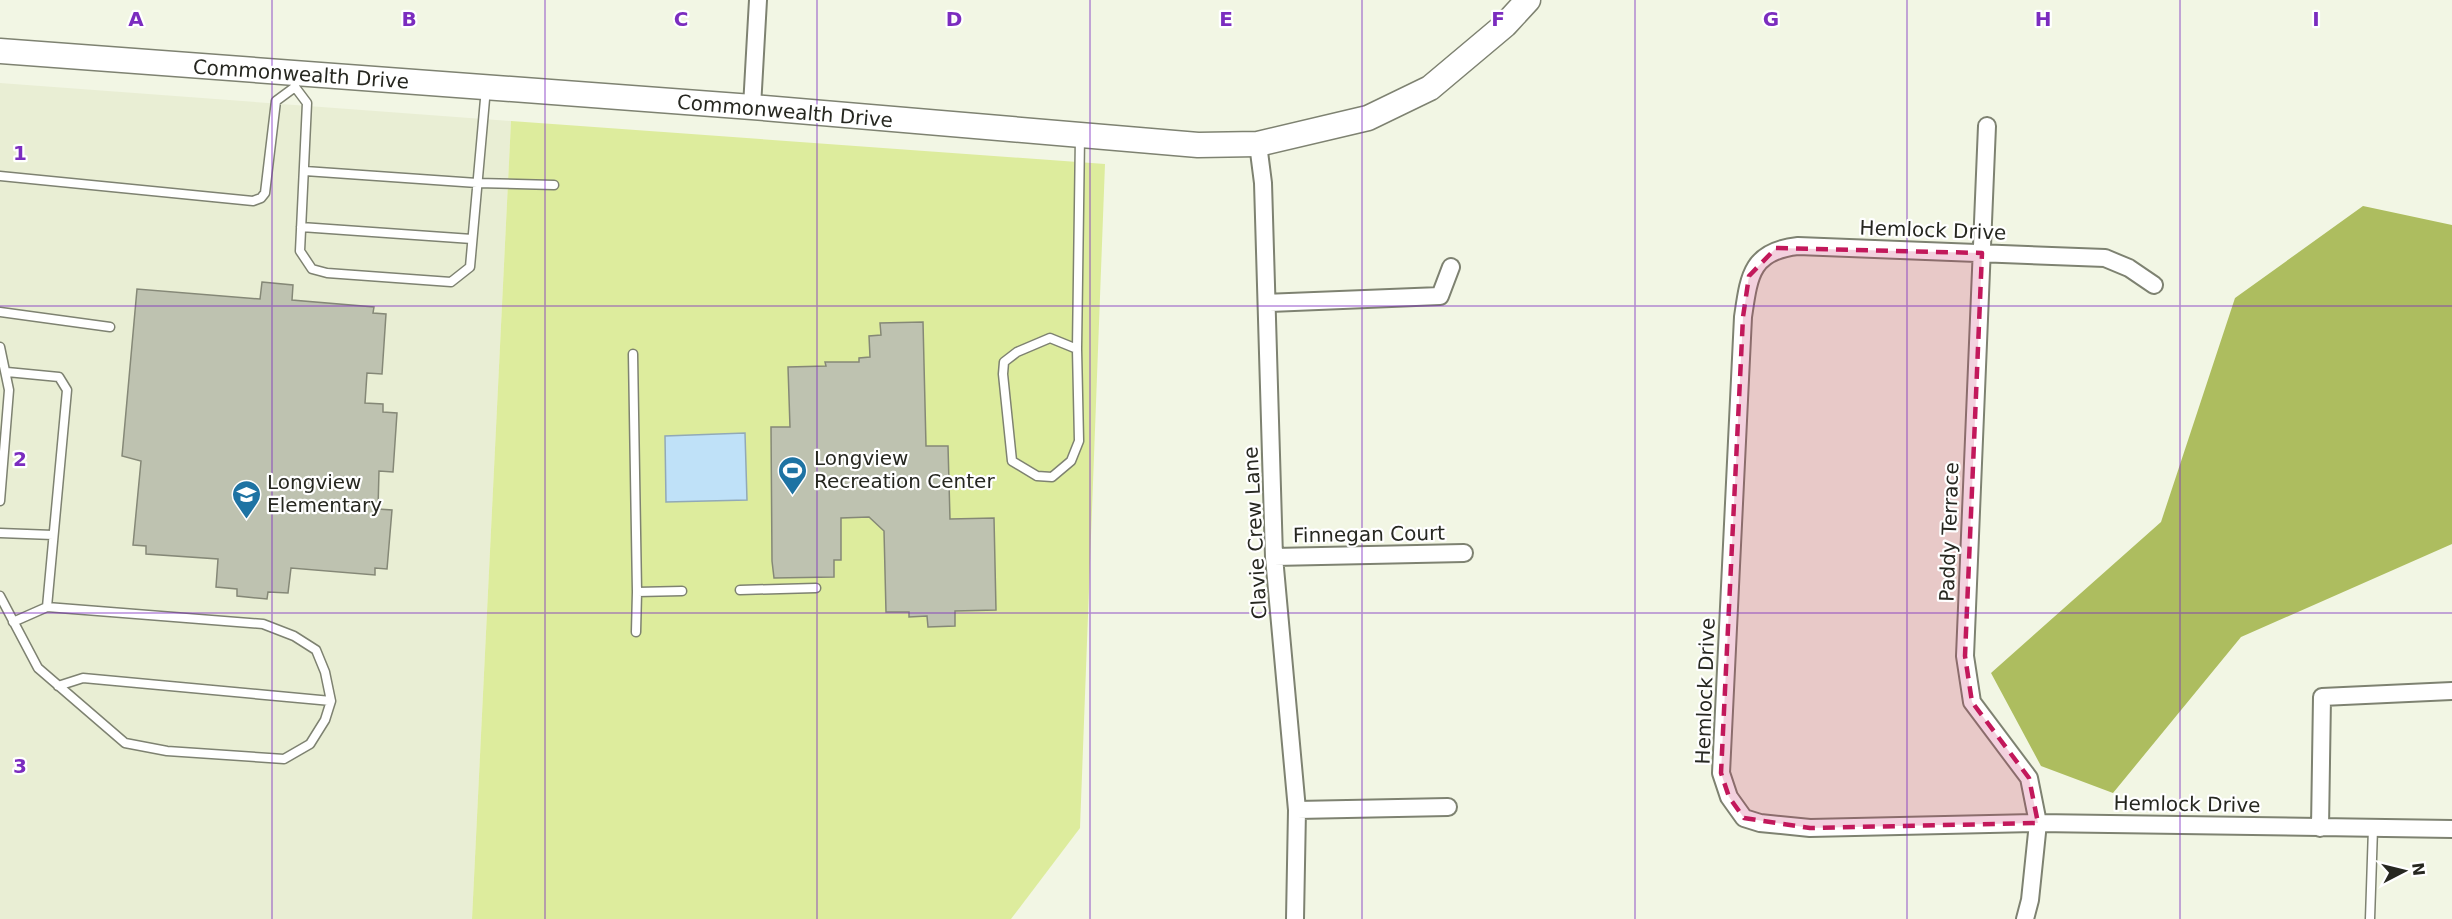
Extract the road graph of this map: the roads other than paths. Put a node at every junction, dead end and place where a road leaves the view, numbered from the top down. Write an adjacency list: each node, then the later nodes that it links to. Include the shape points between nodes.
1 (758, 0): 6 (street)
2 (1528, 0): 9 (street, Commonwealth Drive, via 1505,25 1430,88 1368,118)
3 (0, 51): 4 (street, Commonwealth Drive)
4 (295, 80): 5 (street, Commonwealth Drive); 10 (lane, via 307,103); 11 (lane, via 276,101 265,193 253,201)
5 (486, 87): 6 (street, Commonwealth Drive); 12 (lane)
6 (752, 107): 8 (street, Commonwealth Drive)
7 (1987, 126): 16 (street, Paddy Terrace)
8 (1080, 136): 9 (street, Commonwealth Drive, via 1198,145); 23 (lane)
9 (1258, 144): 19 (street, Clavie Crew Lane)
10 (305, 171): 12 (lane); 14 (lane)
11 (0, 176)
12 (477, 183): 13 (lane); 15 (lane)
13 (554, 185)
14 (301, 227): 15 (lane); 15 (lane, via 300,251 312,269 451,282 470,267)
15 (472, 239)
16 (1982, 253): 18 (street, Hemlock Drive, via 2105,258); 44 (street, Paddy Terrace, via 1965,656 1972,702 2029,778); 44 (street, Hemlock Drive, via 1776,248 1749,276 1743,317 1722,772 1729,797 1744,818 1760,823 1810,828)
17 (1451, 267): 19 (street, via 1440,296)
18 (2154, 285)
19 (1267, 303): 30 (street, Clavie Crew Lane)
20 (0, 312): 21 (lane)
21 (110, 327)
22 (0, 347): 25 (lane)
23 (1077, 349): 23 (lane, via 1078,441 1071,461 1052,477 1036,476 1012,461 1009,451 1004,362 1050,338)
24 (633, 354): 34 (lane)
25 (7, 372): 26 (lane, via 9,402); 28 (lane, via 58,377 67,390)
26 (0, 501)
27 (0, 533): 28 (lane)
28 (53, 535): 36 (lane)
29 (1464, 553): 30 (street, Finnegan Court)
30 (1274, 557): 43 (street, Clavie Crew Lane)
31 (816, 588): 32 (lane)
32 (740, 590)
33 (682, 591): 34 (lane)
34 (637, 592): 38 (lane)
35 (0, 596): 37 (lane)
36 (47, 607): 37 (lane); 41 (lane, via 263,624 316,650 326,672)
37 (12, 622): 39 (lane, via 38,668)
38 (636, 632)
39 (58, 686): 41 (lane, via 83,678); 41 (lane, via 125,743 167,751 284,759 310,744)
40 (2452, 691): 45 (street, via 2322,696)
41 (331, 701)
42 (1448, 807): 43 (street)
43 (1297, 810): 48 (street, Clavie Crew Lane)
44 (2038, 823): 45 (street, Hemlock Drive); 49 (street, Paddy Terrace)
45 (2320, 828): 46 (street, Hemlock Drive)
46 (2373, 828): 47 (street, Hemlock Drive); 50 (lane)
47 (2452, 829)
48 (1295, 919)
49 (2025, 919)
50 (2370, 919)

